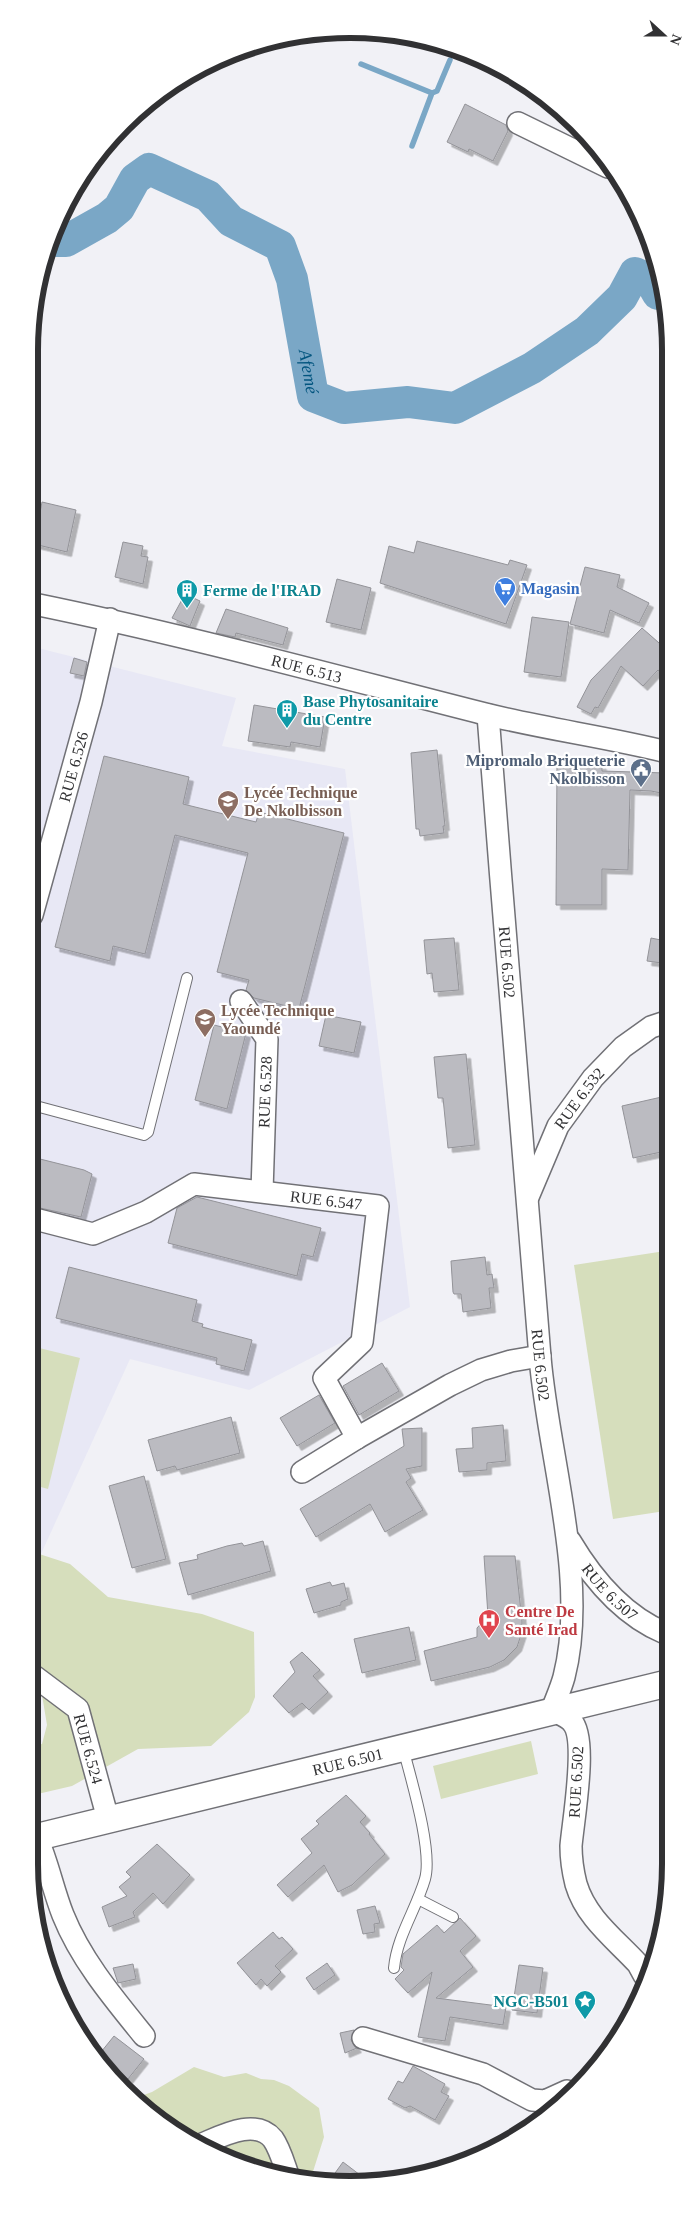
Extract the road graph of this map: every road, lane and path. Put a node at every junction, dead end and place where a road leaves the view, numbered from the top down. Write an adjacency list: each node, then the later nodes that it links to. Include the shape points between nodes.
1 (518, 123): 2 (street)
2 (599, 163)
3 (38, 605): 4 (street, RUE 6.513)
4 (110, 619): 5 (street, RUE 6.513); 7 (street, RUE 6.526, via 91,702)
5 (488, 715): 6 (street, RUE 6.513); 13 (street, RUE 6.502)
6 (662, 751)
7 (38, 892)
8 (187, 978): 11 (lane, via 150,1129 144,1134)
9 (241, 1001): 12 (street, RUE 6.528, via 267,1039)
10 (662, 1023): 13 (street, RUE 6.532, via 651,1027 623,1047 593,1078 558,1126)
11 (38, 1107)
12 (262, 1192): 14 (street, RUE 6.547, via 194,1184 146,1212 94,1234); 16 (street, RUE 6.547, via 378,1206 362,1342 324,1378)
13 (527, 1200): 15 (street, RUE 6.502)
14 (38, 1220)
15 (540, 1356): 16 (street, via 481,1370); 18 (street, RUE 6.502, via 544,1403)
16 (357, 1438): 17 (street)
17 (302, 1472)
18 (567, 1537): 19 (street, RUE 6.507, via 582,1561 618,1601 640,1620); 22 (street, RUE 6.502, via 571,1576 570,1630 564,1676)
19 (662, 1631)
20 (38, 1679): 24 (street, RUE 6.524, via 78,1709)
21 (662, 1684): 22 (street, RUE 6.501)
22 (552, 1710): 23 (street, RUE 6.501); 30 (street, RUE 6.502, via 572,1721 578,1734 578,1786 571,1848 577,1886 584,1906)
23 (403, 1748): 24 (street, RUE 6.501); 27 (lane, via 427,1854 426,1878)
24 (108, 1819): 25 (street, RUE 6.501)
25 (38, 1838)
26 (38, 1847): 31 (street, via 47,1861 63,1915 85,1956)
27 (418, 1899): 28 (lane); 29 (lane, via 403,1929)
28 (453, 1917)
29 (394, 1968)
30 (642, 1972)
31 (144, 2036)
32 (363, 2038): 33 (street, via 483,2074 532,2100 545,2101)
33 (558, 2095)
34 (209, 2142): 35 (street, via 248,2129 262,2130 274,2140)
35 (285, 2169)

